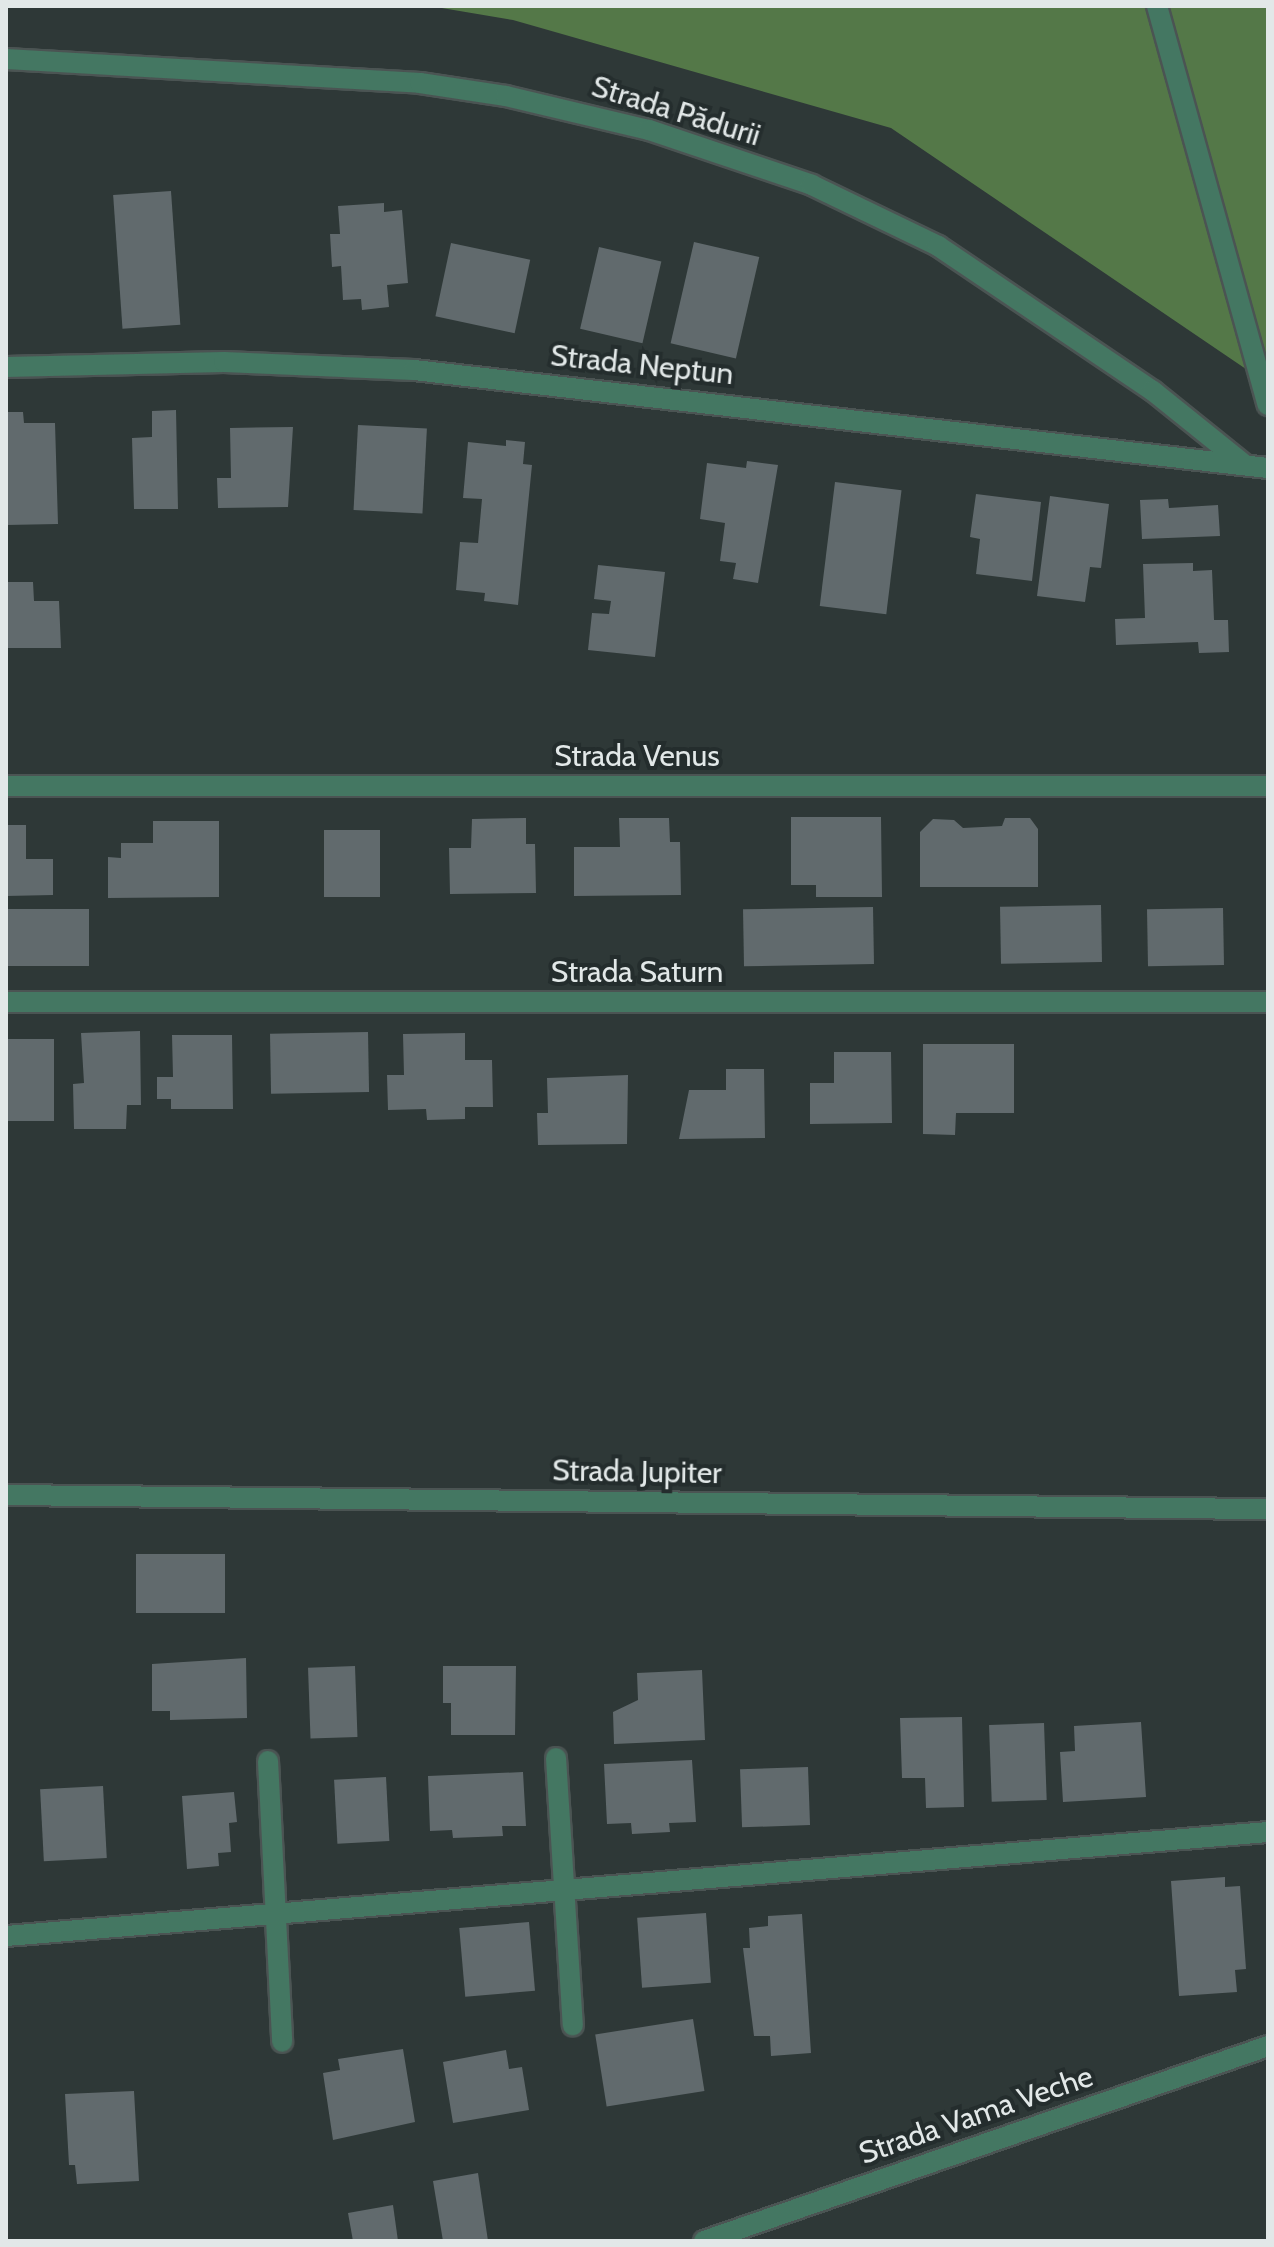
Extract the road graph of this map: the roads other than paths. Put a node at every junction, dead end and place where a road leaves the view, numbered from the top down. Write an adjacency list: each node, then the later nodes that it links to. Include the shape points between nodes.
1 (1157, 6): 4 (street)
2 (6, 59): 5 (street, Strada Pădurii, via 420,83 506,96 649,130 812,185 938,246 1153,391)
3 (6, 367): 5 (street, Strada Neptun, via 224,362 414,370)
4 (1268, 405)
5 (1245, 465): 6 (street, Strada Neptun)
6 (1268, 468)
7 (6, 786): 8 (street, Strada Venus)
8 (1268, 786)
9 (6, 1002): 10 (street, Strada Saturn)
10 (1268, 1002)
11 (6, 1495): 12 (street, Strada Jupiter)
12 (1268, 1509)
13 (556, 1758): 16 (street)
14 (268, 1761): 17 (street)
15 (1268, 1832): 16 (street)
16 (564, 1889): 17 (street); 19 (street)
17 (276, 1913): 18 (street); 20 (street)
18 (6, 1936)
19 (573, 2025)
20 (282, 2042)
21 (1268, 2046): 22 (street, Strada Vama Veche)
22 (704, 2241)

